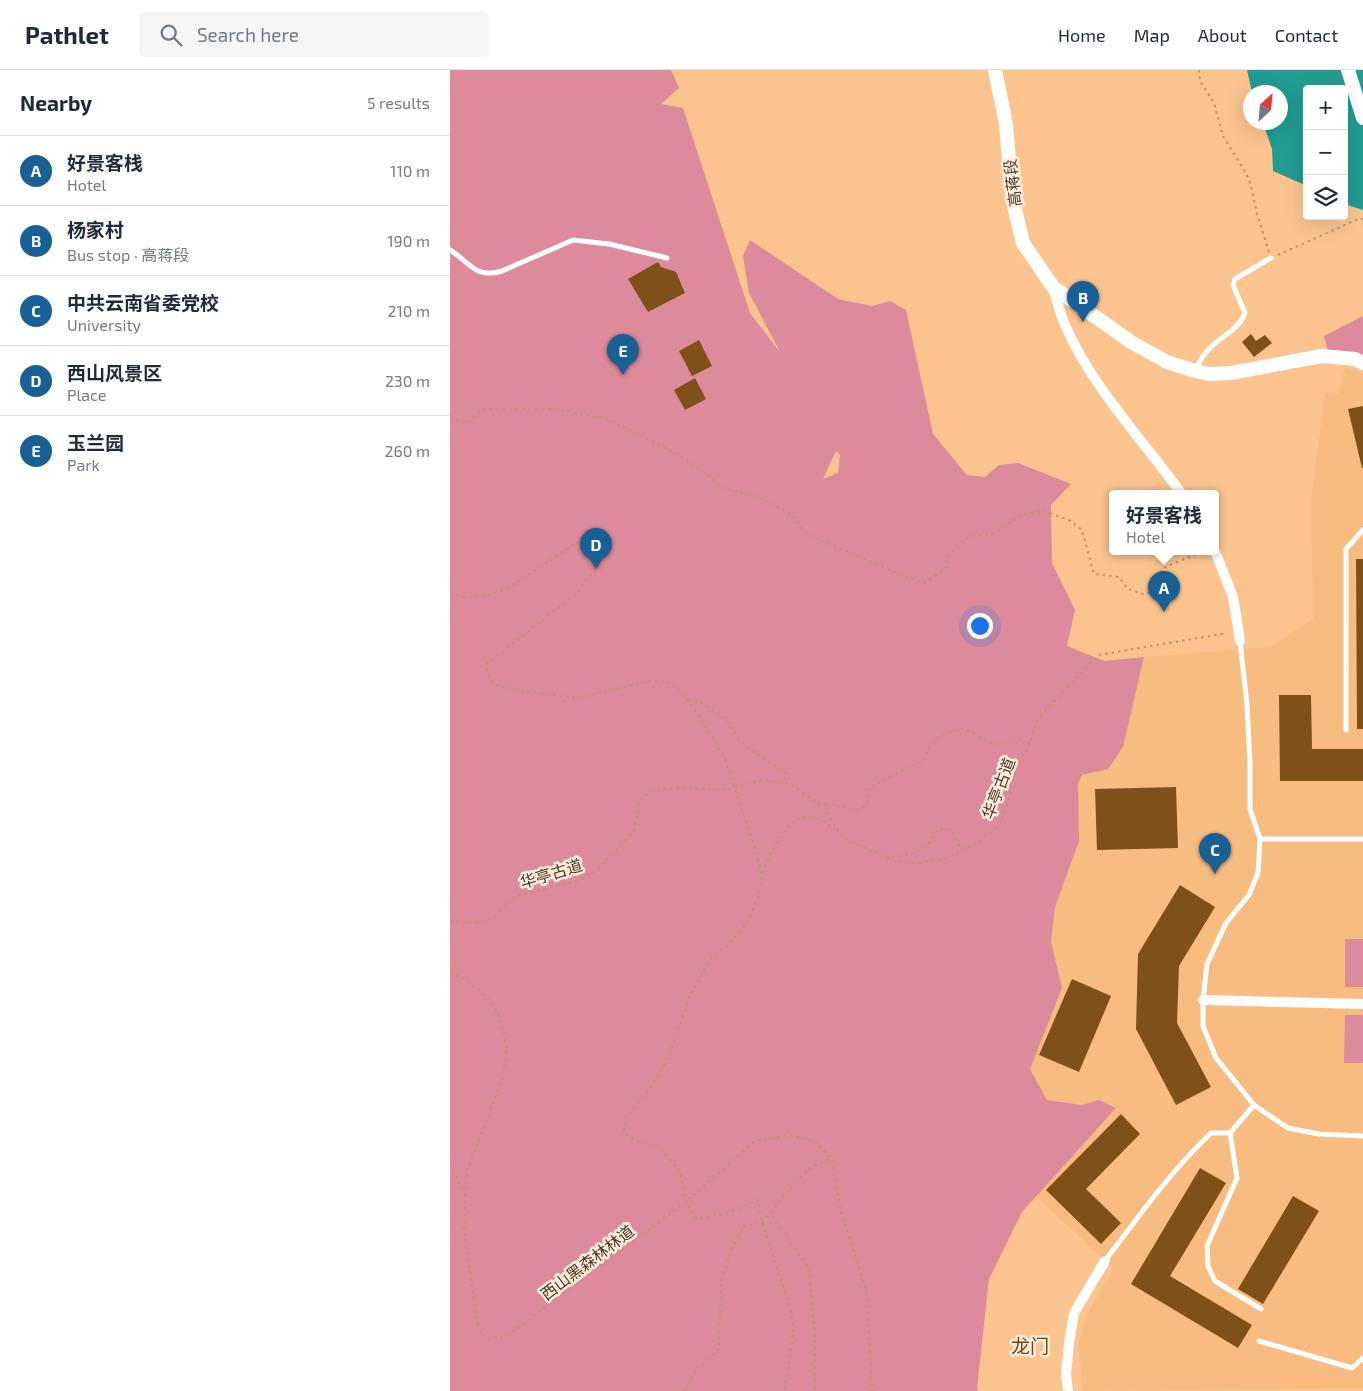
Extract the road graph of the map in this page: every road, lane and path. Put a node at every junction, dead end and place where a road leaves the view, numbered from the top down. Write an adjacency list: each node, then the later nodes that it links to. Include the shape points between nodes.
1 (995, 70): 9 (main road, 高蒋段, via 1006,124 1012,198 1023,243)
2 (1199, 70): 8 (path, via 1200,81 1214,103 1223,136 1251,184)
3 (1348, 70): 4 (main road)
4 (1363, 118)
5 (1363, 219): 8 (path)
6 (450, 250): 7 (lane, via 484,274 502,271 573,240 610,244)
7 (667, 258)
8 (1271, 258): 11 (lane, via 1234,279 1233,285 1244,313 1241,323 1209,348)
9 (1053, 287): 11 (main road, via 1131,342 1167,362); 13 (street, via 1066,327 1088,368)
10 (1363, 363): 11 (main road, via 1355,359 1322,356 1230,373)
11 (1195, 371)
12 (450, 418): 15 (path, via 467,423 483,409 551,409 608,419 679,455 709,475 719,487 759,497 793,515 806,534 925,583 947,567 948,555 970,536 993,534 1021,515 1043,511 1070,520 1082,530 1094,574 1119,577 1128,589 1146,595 1157,586 1163,568)
13 (1179, 490)
14 (1363, 530): 20 (lane, via 1346,549)
15 (1194, 555)
16 (1217, 555): 18 (street, via 1233,597)
17 (450, 594): 19 (path, via 468,598 493,594 515,584 575,544 592,538 602,549 600,564 574,596 487,663 487,674 496,685 578,698 649,681 667,681)
18 (1240, 636): 21 (path, 华亭古道, via 1099,655 1042,714); 26 (lane, via 1250,809)
19 (688, 700): 22 (path, via 700,702 725,719 743,743 786,773); 23 (path, via 725,759)
20 (1346, 730)
21 (1030, 743): 24 (path, via 993,744 964,728 941,735 927,750 923,762 869,788 867,804 860,810); 28 (path, 华亭古道, via 1016,768 999,826)
22 (784, 782): 23 (path, 华亭古道, via 759,781); 24 (path, 华亭古道)
23 (734, 786): 30 (path); 31 (path, 华亭古道, via 723,790 687,788 650,792 641,799 633,833 596,871 574,882 515,896 488,920 476,923)
24 (818, 803): 25 (path, 华亭古道)
25 (838, 831): 29 (path, 华亭古道, via 847,840); 30 (path, via 818,818 803,817 778,840)
26 (1260, 839): 27 (lane); 33 (lane, via 1258,873 1249,895 1226,923 1207,964)
27 (1363, 839)
28 (965, 848): 29 (path, 华亭古道, via 947,858 916,863); 29 (path, via 959,845 952,831 944,828 935,831 926,846 917,851)
29 (886, 858)
30 (762, 875): 41 (path, via 758,898 748,920 734,939 710,960 689,998 667,1061 646,1096 627,1116 623,1128 629,1138 657,1146 680,1171)
31 (450, 921)
32 (450, 973): 40 (path, 西山黑森林林道, via 464,978 486,997 500,1017 507,1050 502,1078 467,1170)
33 (1203, 1000): 34 (street); 35 (lane, via 1203,1026 1216,1058)
34 (1363, 1004)
35 (1254, 1105): 36 (lane); 37 (lane, via 1288,1128 1319,1134)
36 (1230, 1133): 43 (lane, via 1211,1133 1192,1151); 44 (lane, via 1237,1178 1207,1246 1208,1266 1215,1281)
37 (1363, 1136)
38 (832, 1159): 41 (path, 西山黑森林林道, via 816,1142 790,1134 755,1141); 42 (path, via 815,1165 797,1180); 50 (path, via 841,1212 867,1293)
39 (450, 1164): 40 (path)
40 (466, 1198): 41 (path, 西山黑森林林道, via 464,1229 478,1327 487,1339 506,1336)
41 (686, 1202): 42 (path, via 696,1219 730,1212 758,1200)
42 (762, 1224): 47 (path, via 745,1225 731,1251 721,1283 719,1349 697,1368); 48 (path, via 793,1322); 49 (path, via 777,1223 809,1268)
43 (1105, 1261): 51 (street, via 1074,1314 1066,1374)
44 (1261, 1309)
45 (1260, 1341): 46 (lane, via 1352,1368)
46 (1363, 1358)
47 (685, 1391)
48 (784, 1391)
49 (815, 1391)
50 (872, 1391)
51 (1068, 1391)

